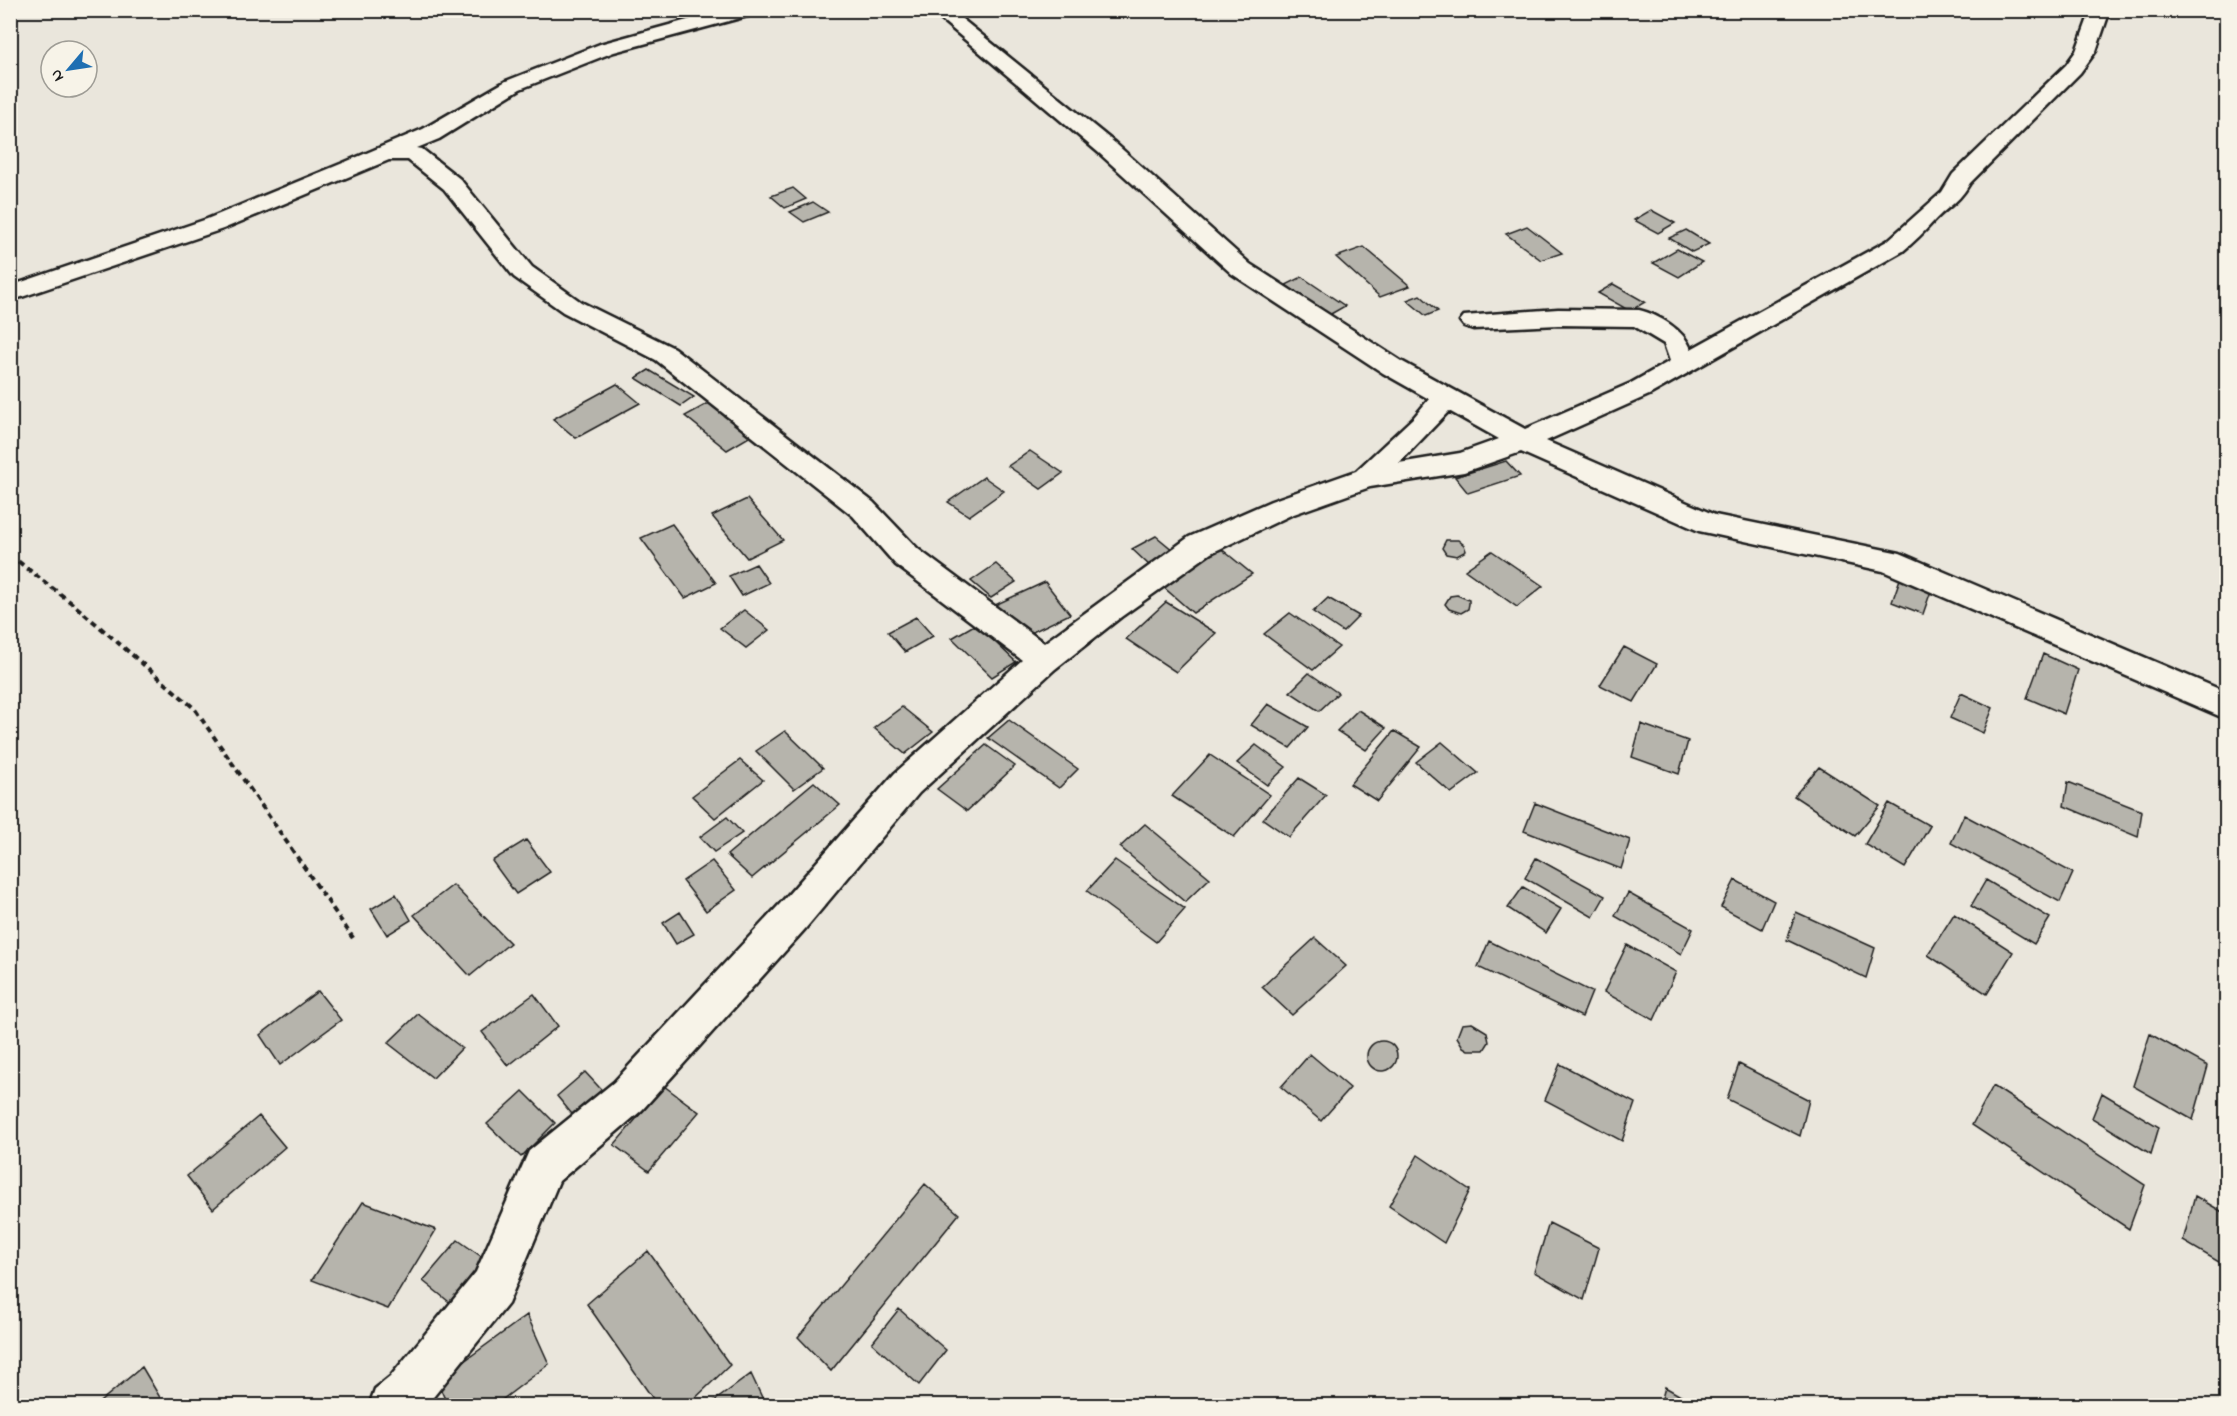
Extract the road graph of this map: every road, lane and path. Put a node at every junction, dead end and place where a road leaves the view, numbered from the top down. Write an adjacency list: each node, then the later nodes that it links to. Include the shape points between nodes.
1 (748, 10): 4 (street, via 607,48 513,85 431,134)
2 (939, 10): 8 (street, via 1107,148 1241,269 1392,367)
3 (2101, 10): 7 (street, via 2086,51 2073,69 1909,235)
4 (386, 153): 5 (street, via 215,224); 12 (street, via 414,154 452,184 523,272 572,307 665,354 863,509 907,557)
5 (10, 294)
6 (1473, 321): 7 (street, via 1558,316 1639,318 1675,340)
7 (1684, 365): 9 (street)
8 (1446, 397): 9 (street); 10 (street)
9 (1523, 441): 10 (street, via 1464,462); 13 (street, via 1709,524 1889,561)
10 (1366, 478): 12 (street, via 1281,508 1200,544)
11 (10, 555): 14 (path, via 74,604 194,708)
12 (1044, 660): 15 (street, via 907,783 792,917 628,1096 544,1166 492,1288)
13 (2226, 705)
14 (353, 938)
15 (392, 1406)

